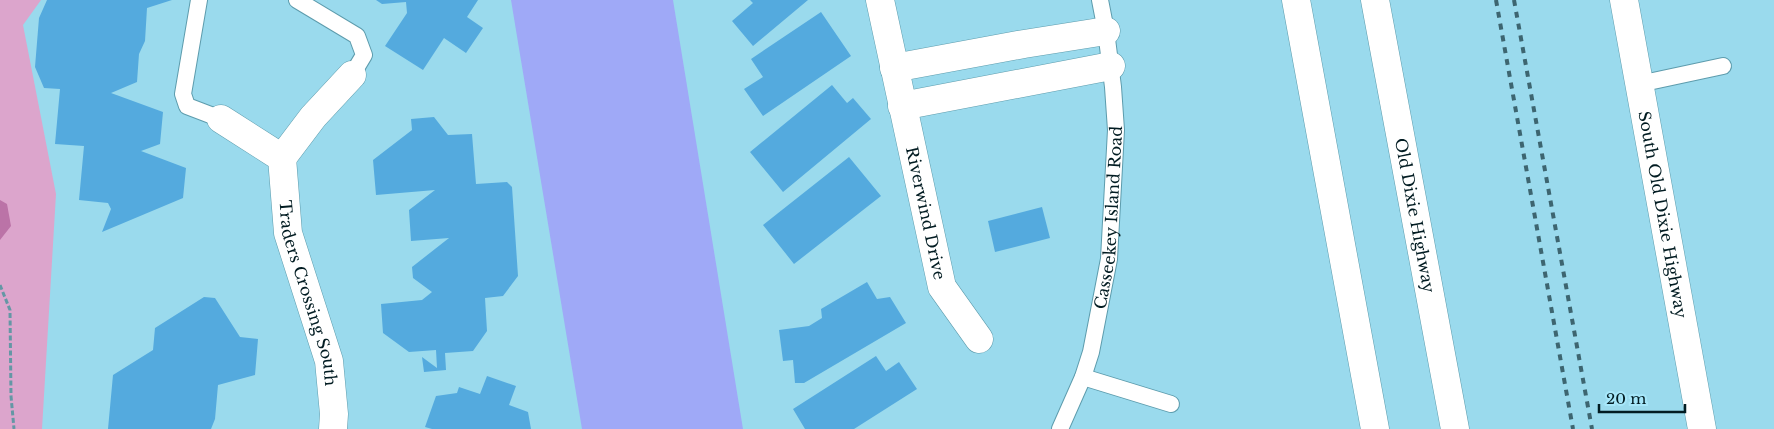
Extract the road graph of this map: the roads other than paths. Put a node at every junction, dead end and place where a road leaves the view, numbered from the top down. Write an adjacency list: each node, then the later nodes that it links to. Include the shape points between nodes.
1 (199, 0): 15 (lane, via 183,94 187,106)
2 (297, 0): 12 (lane, via 357,36 364,55)
3 (880, 0): 11 (street, Riverwind Drive)
4 (1100, 0): 8 (lane, Casseekey Island Road)
5 (1296, 0): 22 (street)
6 (1375, 0): 23 (street, Old Dixie Highway)
7 (1624, 0): 13 (street, South Old Dixie Highway)
8 (1106, 31): 9 (lane, Casseekey Island Road); 11 (street)
9 (1111, 66): 14 (street); 18 (lane, Casseekey Island Road, via 1116,130 1109,260)
10 (1723, 66): 13 (lane)
11 (894, 68): 14 (street, Riverwind Drive)
12 (352, 75): 16 (street, via 312,118)
13 (1639, 84): 24 (street, South Old Dixie Highway)
14 (902, 106): 17 (street, Riverwind Drive, via 942,287)
15 (221, 119): 16 (street)
16 (282, 158): 20 (street, Traders Crossing South, via 288,234 329,360)
17 (979, 339)
18 (1083, 377): 19 (lane); 21 (lane, Casseekey Island Road)
19 (1171, 404)
20 (333, 429)
21 (1060, 429)
22 (1375, 429)
23 (1455, 429)
24 (1702, 429)

